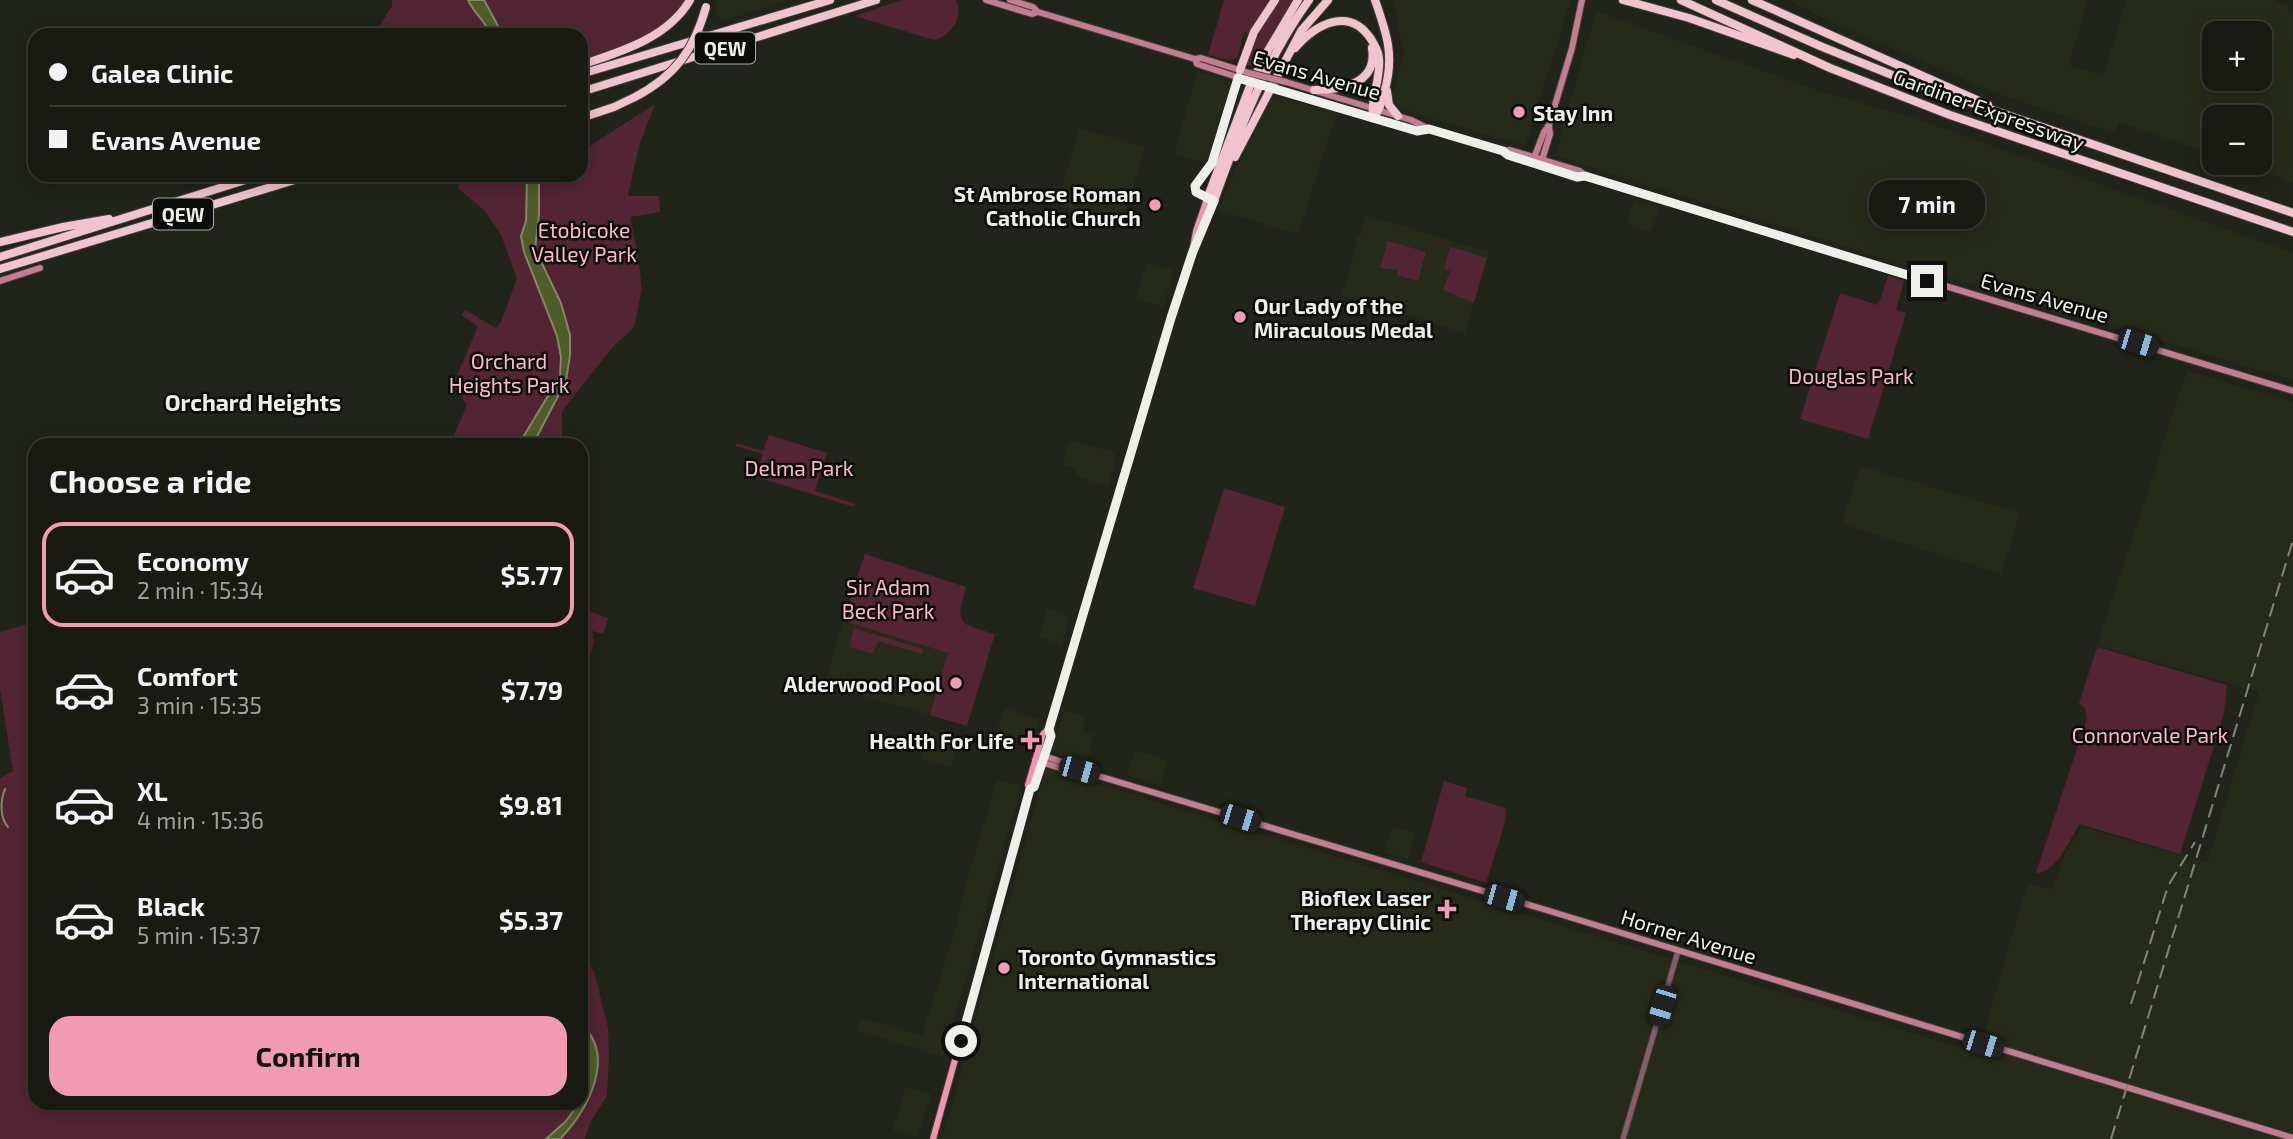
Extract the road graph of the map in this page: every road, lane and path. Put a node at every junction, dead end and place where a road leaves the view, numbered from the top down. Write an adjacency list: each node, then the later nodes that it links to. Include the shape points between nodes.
1 (690, 0): 19 (highway, via 660,31)
2 (830, 0): 22 (highway, QEW)
3 (876, 0): 25 (highway, QEW)
4 (986, 0): 17 (main road, Evans Avenue)
5 (1010, 0): 17 (main road, Evans Avenue)
6 (1275, 0): 23 (highway, via 1254,32)
7 (1298, 0): 37 (highway, via 1250,86)
8 (1309, 0): 34 (highway, via 1268,66)
9 (1328, 0): 20 (highway, via 1301,31)
10 (1375, 0): 24 (highway, via 1389,46)
11 (1582, 0): 33 (main road, via 1550,134)
12 (1623, 0): 21 (highway)
13 (1681, 0): 21 (highway, Gardiner Expressway)
14 (1716, 0): 28 (highway, Gardiner Expressway, via 1867,66)
15 (1752, 0): 28 (highway)
16 (707, 3): 29 (highway, bridge, via 696,37 666,77 635,97)
17 (1038, 12): 23 (main road, Evans Avenue, via 1201,58)
18 (1370, 38): 20 (highway, via 1343,21 1322,25 1303,39); 26 (highway, via 1372,65 1360,80 1342,89); 27 (highway, via 1379,64)
19 (588, 62)
20 (1281, 67): 34 (highway)
21 (1830, 68): 40 (highway, Gardiner Expressway, via 1950,115)
22 (588, 72)
23 (1243, 75): 26 (main road, Evans Avenue, bridge); 31 (main road, Evans Avenue, bridge); 37 (main road, via 1212,163 1195,186 1196,192)
24 (1388, 82): 27 (highway); 30 (highway, via 1388,103)
25 (588, 90)
26 (1314, 90): 27 (main road, Evans Avenue)
27 (1376, 109): 30 (main road, Evans Avenue); 31 (highway)
28 (2003, 113): 38 (highway, Gardiner Expressway)
29 (588, 116)
30 (1398, 116): 32 (main road, Evans Avenue)
31 (1373, 118): 32 (main road, Evans Avenue, via 1417,131)
32 (1429, 129): 33 (main road, Evans Avenue)
33 (1537, 161): 48 (main road, Evans Avenue)
34 (1225, 171): 37 (highway)
35 (240, 182): 39 (highway, QEW)
36 (289, 182): 43 (highway, QEW)
37 (1210, 197): 49 (main road, via 1196,231)
38 (2292, 213)
39 (122, 218): 41 (highway, via 63,226); 42 (highway, QEW)
40 (2293, 232)
41 (0, 242)
42 (0, 257)
43 (40, 257): 45 (highway, QEW); 46 (highway)
44 (40, 268): 47 (main road)
45 (0, 269)
46 (0, 275)
47 (0, 281)
48 (2293, 391)
49 (1040, 758): 50 (main road, Horner Avenue, via 1069,771 1075,769); 52 (main road)
50 (1678, 951): 51 (main road, Horner Avenue); 53 (street)
51 (2293, 1138)
52 (933, 1139)
53 (1623, 1139)

